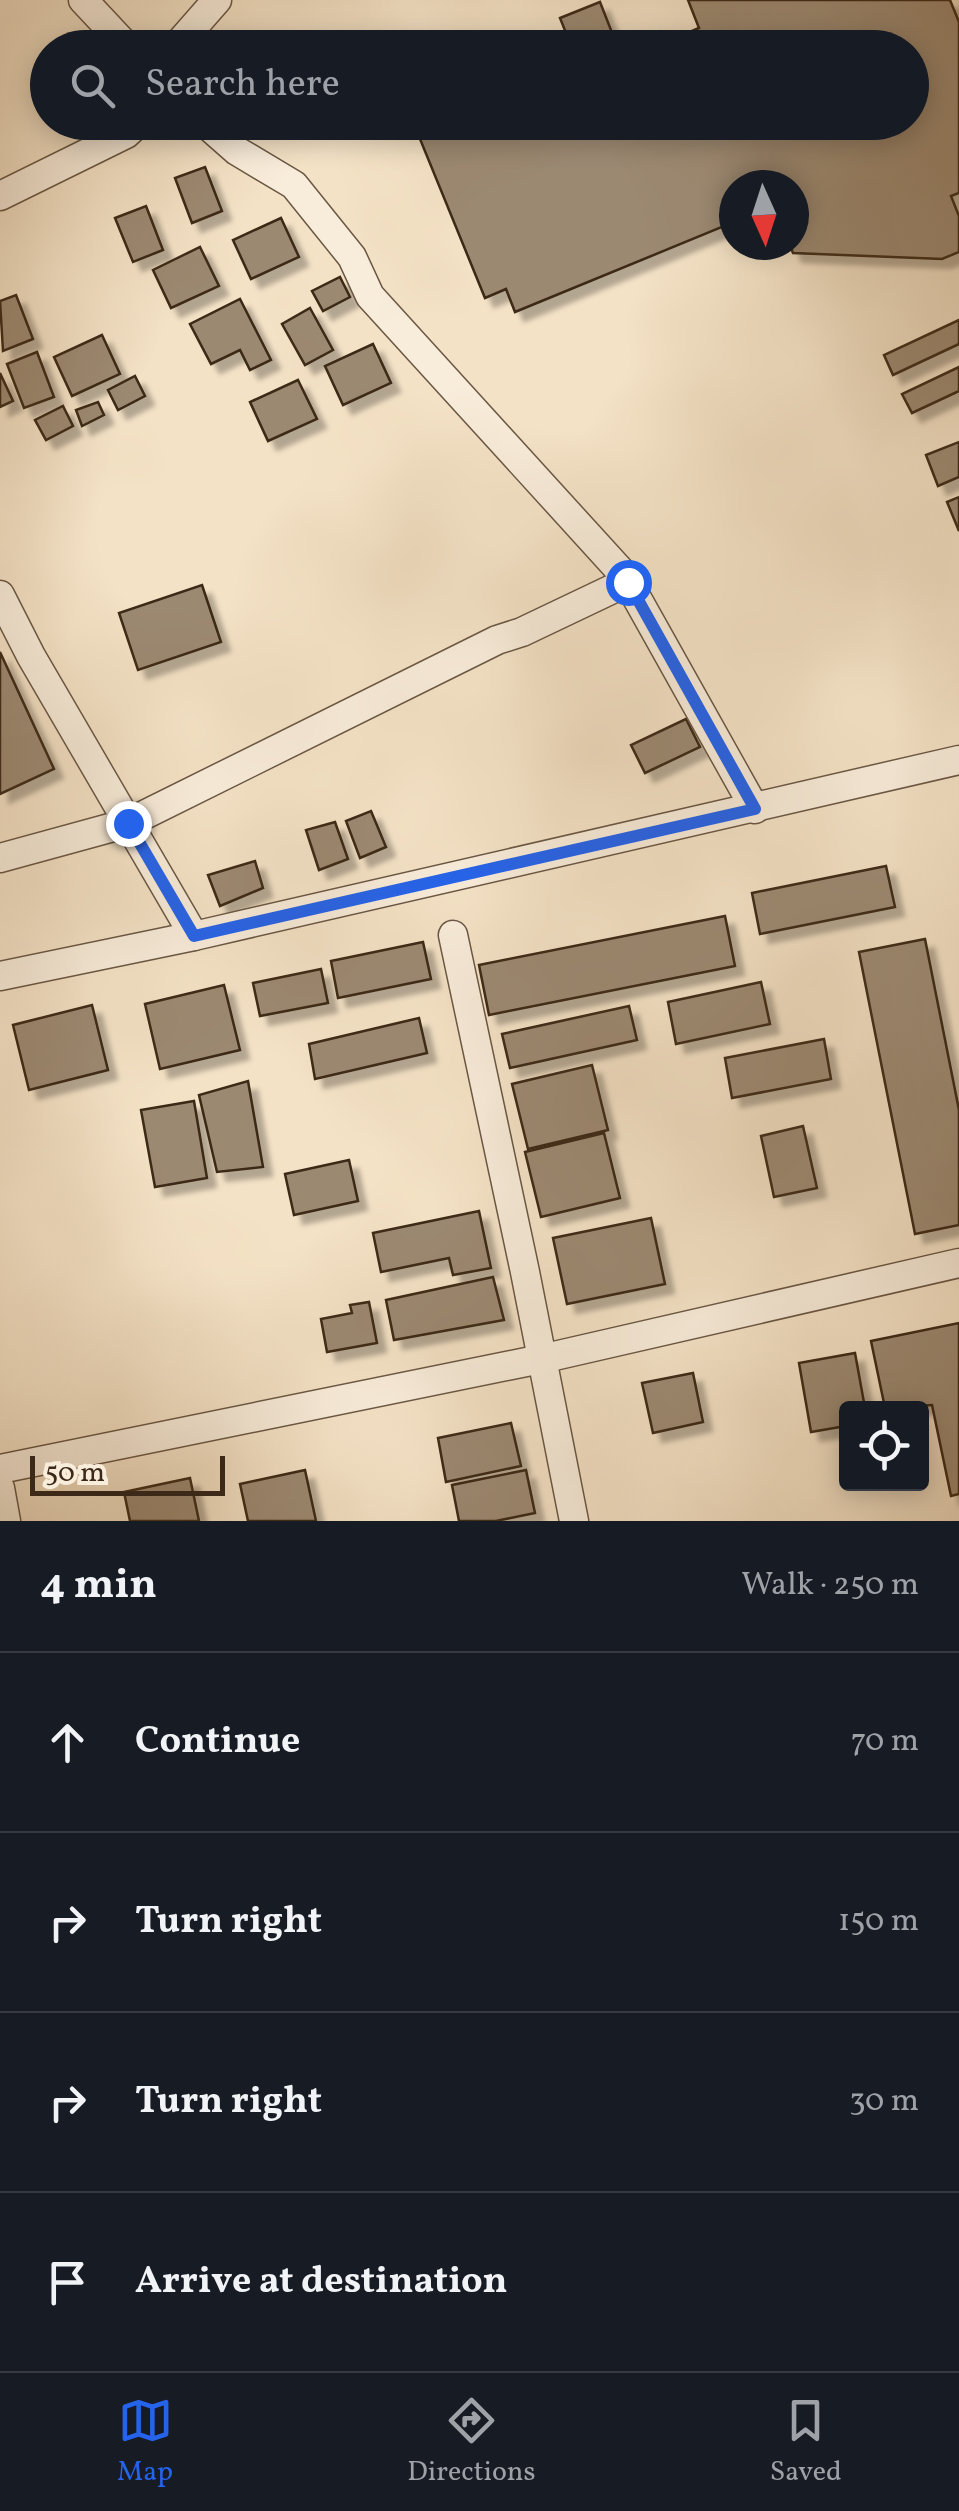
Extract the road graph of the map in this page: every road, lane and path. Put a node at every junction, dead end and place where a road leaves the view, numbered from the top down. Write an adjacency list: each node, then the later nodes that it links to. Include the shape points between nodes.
1 (83, 0): 3 (street)
2 (217, 0): 4 (street)
3 (111, 30)
4 (191, 30)
5 (114, 140): 7 (street)
6 (225, 140): 8 (street, via 294,185 352,256 370,296)
7 (0, 196)
8 (628, 582): 11 (street); 12 (street)
9 (0, 595): 12 (street)
10 (959, 760): 11 (street)
11 (755, 809): 15 (street)
12 (128, 823): 13 (street); 15 (street)
13 (0, 858)
14 (453, 934): 18 (street)
15 (194, 936): 16 (street)
16 (0, 976)
17 (959, 1264): 18 (street)
18 (541, 1359): 19 (street); 22 (street)
19 (0, 1469)
20 (0, 1488): 21 (street)
21 (6, 1521)
22 (574, 1521)

